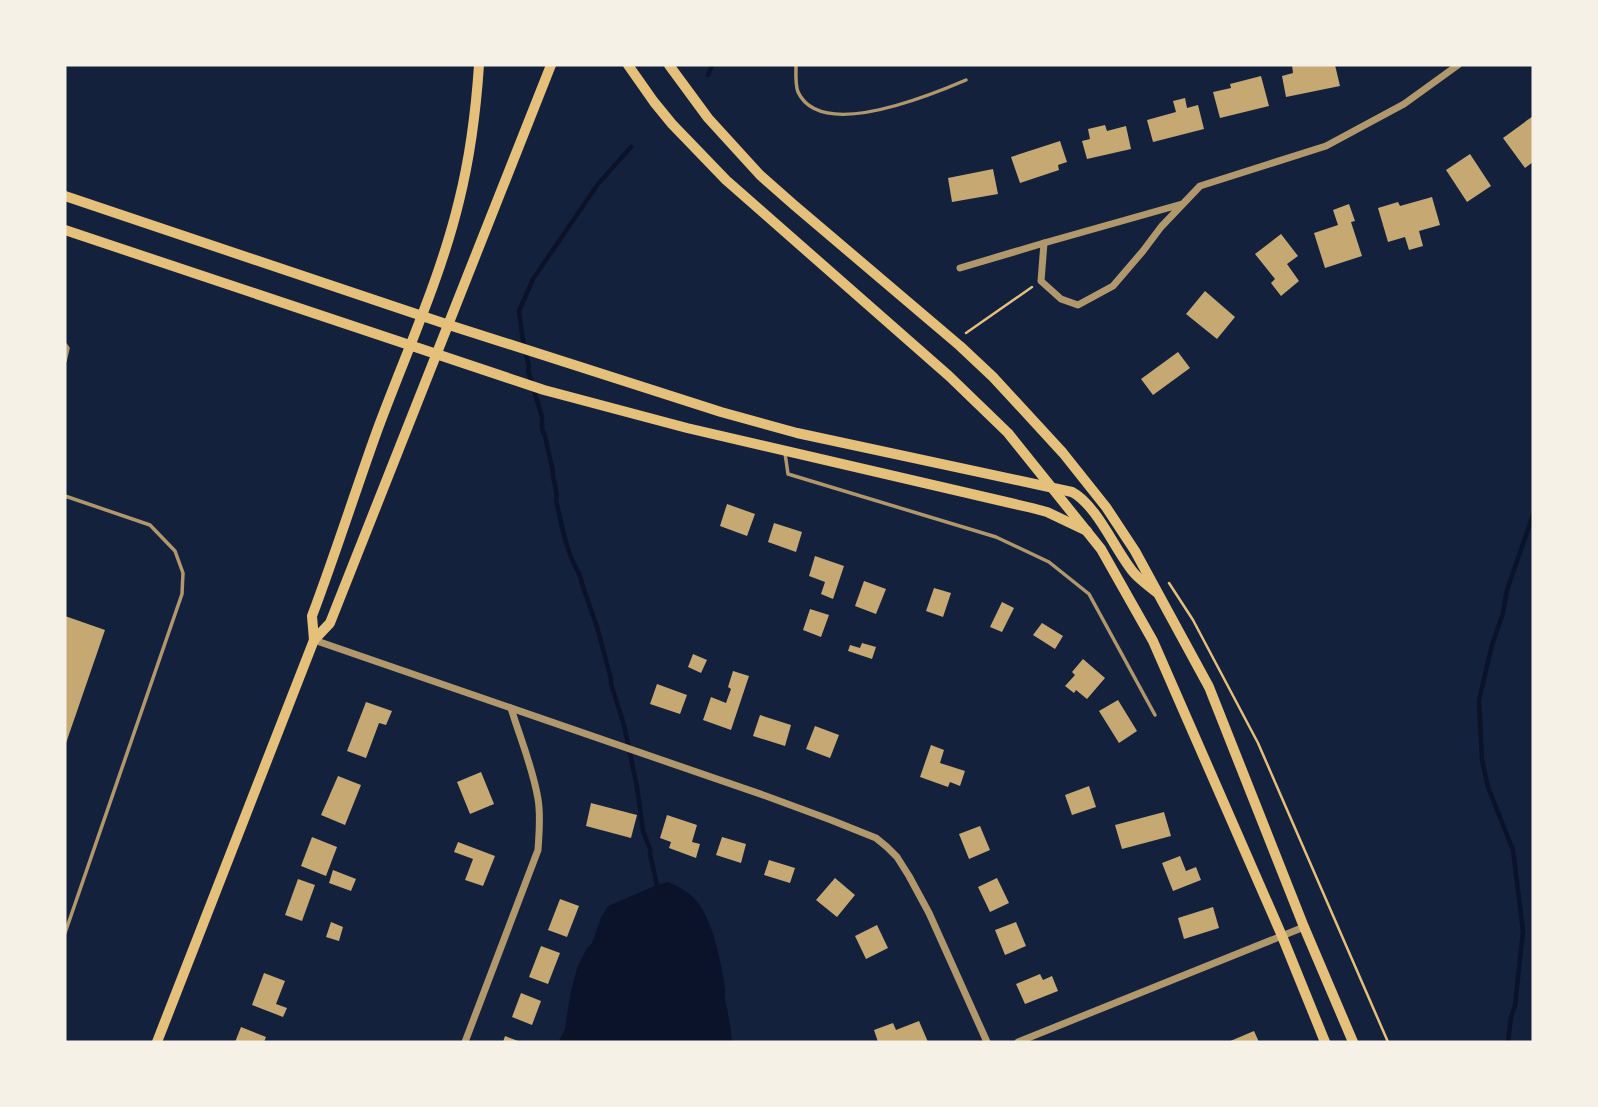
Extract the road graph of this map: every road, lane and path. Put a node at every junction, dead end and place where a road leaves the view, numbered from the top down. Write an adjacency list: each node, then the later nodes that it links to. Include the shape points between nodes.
1 (479, 65): 14 (main road, via 459,201)
2 (551, 65): 15 (main road)
3 (628, 65): 22 (main road, via 672,124 726,180 949,376 1008,433)
4 (669, 65): 25 (main road, via 708,118 760,175 960,345 1033,419 1106,507)
5 (796, 65): 7 (lane, via 797,90 805,102 834,113 879,111)
6 (1458, 65): 9 (street, via 1404,104 1326,146 1200,186)
7 (966, 80)
8 (65, 196): 14 (main road)
9 (1182, 204): 11 (street); 13 (street, via 1114,286 1078,305 1060,299)
10 (65, 230): 18 (main road)
11 (1044, 243): 12 (street); 13 (street)
12 (960, 268)
13 (1041, 281): 16 (path)
14 (422, 316): 15 (main road); 18 (main road)
15 (449, 325): 19 (main road); 22 (main road, via 797,433)
16 (962, 336)
17 (65, 344): 20 (lane)
18 (410, 345): 19 (main road); 26 (main road, via 312,616)
19 (438, 354): 21 (main road, via 544,390); 26 (main road, via 330,623)
20 (65, 361)
21 (785, 451): 24 (main road, via 1032,508); 28 (lane, via 788,474 996,537 1049,562 1089,594)
22 (1055, 490): 24 (main road); 25 (main road, via 1072,492 1083,500 1135,574)
23 (65, 496): 30 (lane, via 150,525 175,551 183,573 182,594)
24 (1087, 530): 31 (main road, via 1153,640)
25 (1160, 595): 29 (main road, via 1209,687)
26 (314, 640): 27 (street); 32 (main road)
27 (511, 708): 33 (street, via 538,801 538,850); 34 (street, via 876,838 897,858 914,885)
28 (1155, 715)
29 (1304, 926): 31 (street); 37 (main road)
30 (65, 933)
31 (1282, 936): 35 (street); 36 (main road)
32 (157, 1042)
33 (465, 1042)
34 (986, 1042)
35 (1018, 1042)
36 (1325, 1042)
37 (1353, 1042)

